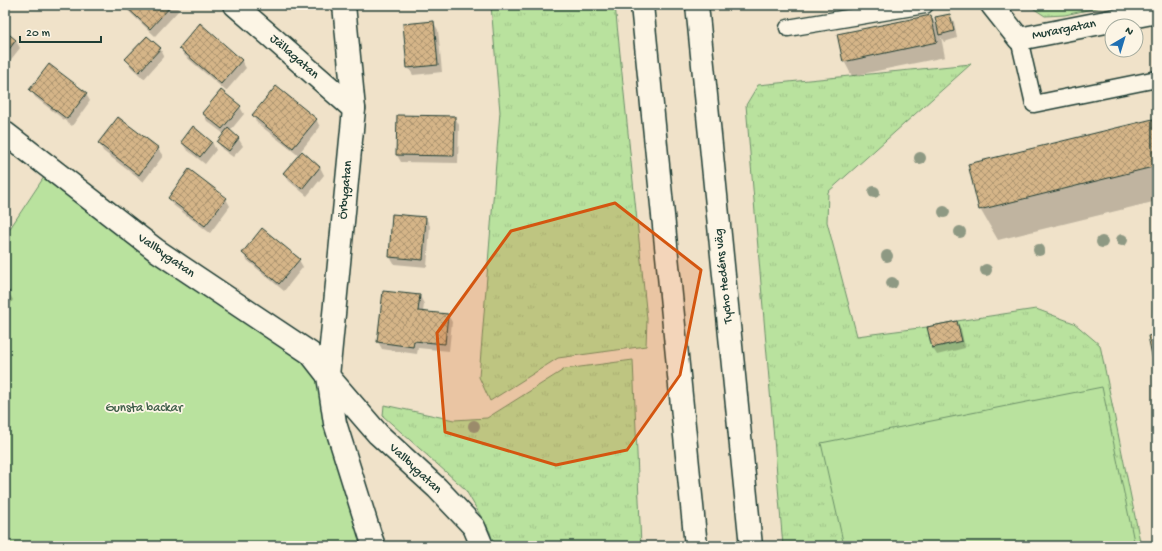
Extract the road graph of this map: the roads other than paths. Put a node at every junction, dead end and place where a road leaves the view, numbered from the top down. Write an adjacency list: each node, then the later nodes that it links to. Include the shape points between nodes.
1 (235, 5): 11 (street, Jällagatan)
2 (344, 5): 11 (street, Örbygatan)
3 (642, 5): 16 (street)
4 (697, 5): 17 (street, Tycho Hedéns väg)
5 (925, 5): 8 (lane)
6 (992, 5): 9 (street)
7 (1157, 12): 9 (street, Murargatan)
8 (788, 28)
9 (1019, 39): 10 (lane, via 1034,104)
10 (1157, 79)
11 (354, 109): 13 (street, Örbygatan)
12 (5, 133): 13 (street, Vallbygatan, via 156,250 310,353)
13 (328, 376): 14 (street, Vallbygatan, via 335,423); 15 (street, Vallbygatan, via 378,434 437,488 474,527)
14 (374, 546)
15 (482, 546)
16 (696, 546)
17 (751, 546)

